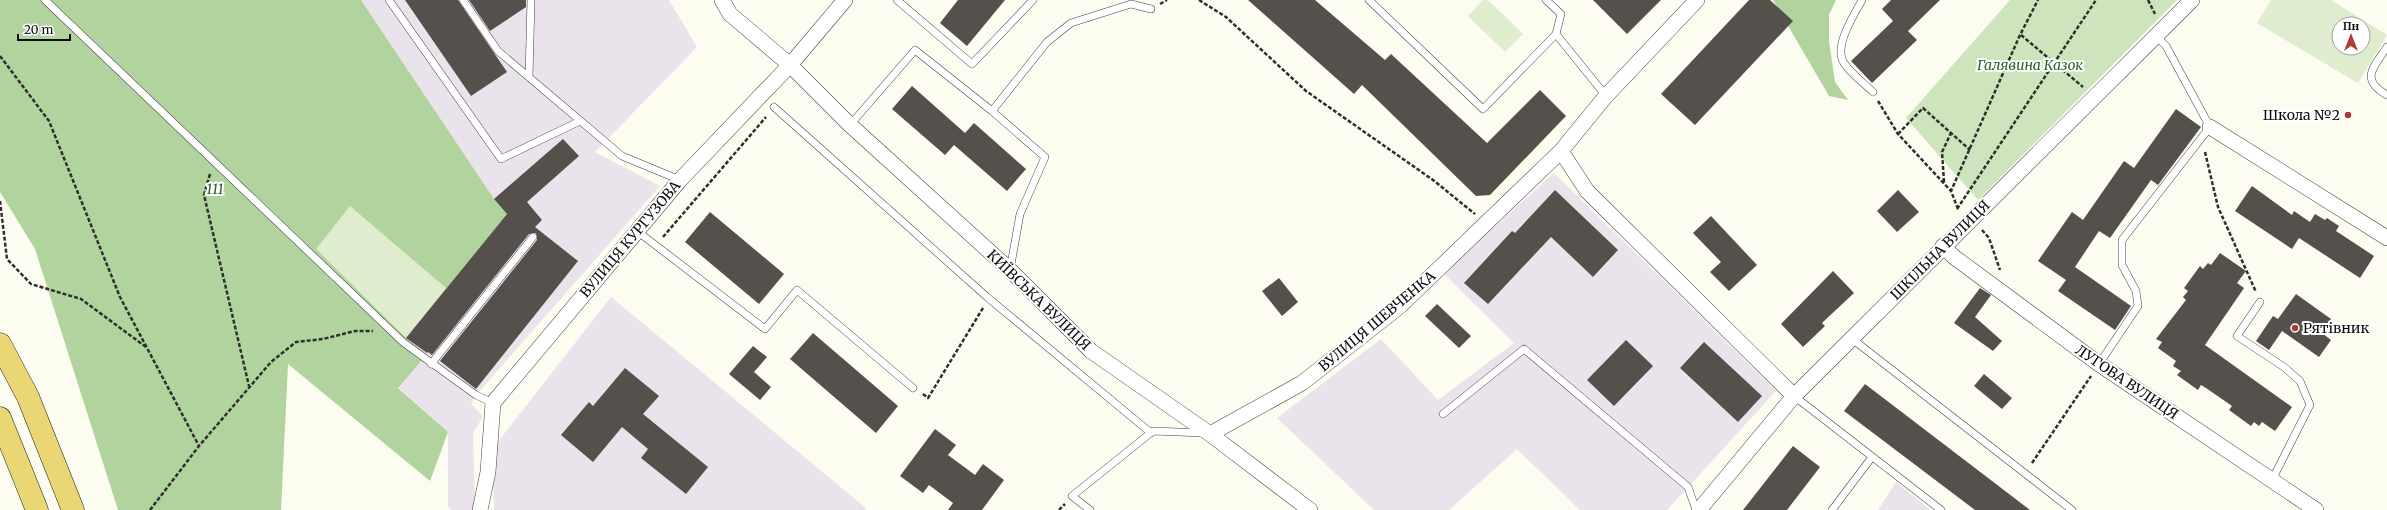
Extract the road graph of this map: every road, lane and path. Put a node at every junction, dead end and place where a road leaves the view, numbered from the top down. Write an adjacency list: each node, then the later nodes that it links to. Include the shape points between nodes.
1 (45, 0): 41 (lane)
2 (389, 0): 34 (lane, via 501,159)
3 (463, 0): 27 (lane, via 498,51)
4 (531, 0): 27 (lane)
5 (722, 0): 26 (street, КИЇВСЬКА ВУЛИЦЯ, via 730,14)
6 (845, 0): 26 (street, ВУЛИЦЯ КУРГУЗОВА)
7 (897, 0): 8 (lane, via 972,64)
8 (1033, 0)
9 (1199, 0): 48 (path, via 1226,17 1306,90 1433,180 1474,213)
10 (1369, 0): 20 (lane, via 1483,109)
11 (1546, 0): 20 (lane, via 1561,14)
12 (1697, 0): 31 (street, ВУЛИЦЯ ШЕВЧЕНКА)
13 (1862, 0): 29 (lane, via 1846,30 1839,51 1843,63)
14 (2038, 0): 21 (path)
15 (2096, 0): 25 (path)
16 (2148, 0): 19 (path)
17 (2192, 0): 22 (street, ШКІЛЬНА ВУЛИЦЯ)
18 (1151, 10): 33 (lane, via 1131,4 1071,23 1047,42)
19 (2158, 19)
20 (1556, 34): 31 (lane)
21 (2020, 35): 25 (path); 39 (path)
22 (2155, 35): 37 (lane, via 2166,46); 47 (street, ШКІЛЬНА ВУЛИЦЯ)
23 (2387, 47): 30 (lane, via 2371,71 2370,78 2377,89)
24 (0, 56): 61 (path, via 49,121 120,297)
25 (2055, 62): 28 (path); 46 (path)
26 (790, 65): 35 (street, КИЇВСЬКА ВУЛИЦЯ); 42 (street, ВУЛИЦЯ КУРГУЗОВА)
27 (529, 78): 34 (lane)
28 (2086, 90)
29 (1873, 92): 38 (path)
30 (2387, 95)
31 (1606, 96): 40 (street, ВУЛИЦЯ ШЕВЧЕНКА)
32 (774, 107): 52 (path); 56 (lane)
33 (992, 111): 35 (lane, via 915,50); 54 (lane, via 1045,156 1020,214)
34 (580, 121): 42 (lane, via 622,156)
35 (850, 125): 54 (street, КИЇВСЬКА ВУЛИЦЯ)
36 (1951, 133): 38 (path, via 1923,108); 39 (path); 43 (path, via 1942,152)
37 (2206, 133): 51 (street); 57 (path, via 2218,207); 63 (lane, via 2122,240 2122,265 2136,291 2138,306)
38 (1898, 134): 43 (path)
39 (1970, 150): 44 (path)
40 (1561, 151): 48 (street, ВУЛИЦЯ ШЕВЧЕНКА); 66 (street, via 1587,191)
41 (214, 162): 62 (lane, via 404,343); 64 (path, via 204,195)
42 (680, 180): 49 (street, ВУЛИЦЯ КУРГУЗОВА)
43 (1944, 183): 44 (path)
44 (1951, 191): 46 (path)
45 (0, 201): 61 (path, via 7,259 31,284 81,299)
46 (1957, 208): 47 (path)
47 (1968, 216): 53 (street, ШКІЛЬНА ВУЛИЦЯ); 55 (path, via 1989,238)
48 (1484, 225): 71 (street, ВУЛИЦЯ ШЕВЧЕНКА, via 1400,306 1302,383)
49 (637, 231): 52 (lane); 67 (street, ВУЛИЦЯ КУРГУЗОВА)
50 (533, 237): 62 (lane)
51 (2387, 238)
52 (656, 244): 65 (lane, via 765,329 797,290)
53 (1943, 246): 59 (street, ШКІЛЬНА ВУЛИЦЯ); 63 (street, ЛУГОВА ВУЛИЦЯ, via 1954,257)
54 (1010, 270): 71 (street, КИЇВСЬКА ВУЛИЦЯ, via 1091,351)
55 (2001, 272)
56 (987, 297): 65 (path, via 983,309 928,398); 70 (lane)
57 (2260, 302): 75 (lane, via 2237,336 2284,367 2300,381 2310,405)
58 (378, 331): 64 (path, via 354,331 296,342 271,362)
59 (1851, 338): 66 (street, ШКІЛЬНА ВУЛИЦЯ); 74 (lane)
60 (0, 344): 77 (main road, via 28,397)
61 (147, 347): 72 (path)
62 (431, 364): 67 (lane)
63 (2099, 364): 74 (path); 75 (street, ЛУГОВА ВУЛИЦЯ)
64 (248, 386): 72 (path)
65 (912, 387)
66 (1794, 396): 73 (lane); 82 (street, ШКІЛЬНА ВУЛИЦЯ)
67 (493, 404): 79 (street, via 488,472)
68 (1442, 414): 82 (lane, via 1524,349 1688,487)
69 (0, 418): 76 (main road)
70 (1151, 433): 71 (lane, via 1153,431); 80 (lane, via 1072,496)
71 (1210, 434): 81 (street, КИЇВСЬКА ВУЛИЦЯ)
72 (200, 446): 78 (path)
73 (1872, 457): 83 (lane); 84 (lane)
74 (2025, 473): 85 (lane)
75 (2272, 480): 86 (street, ЛУГОВА ВУЛИЦЯ)
76 (37, 510)
77 (73, 510)
78 (150, 510)
79 (480, 510)
80 (1090, 510)
81 (1310, 510)
82 (1697, 510)
83 (1832, 510)
84 (1941, 510)
85 (2072, 510)
86 (2316, 510)

